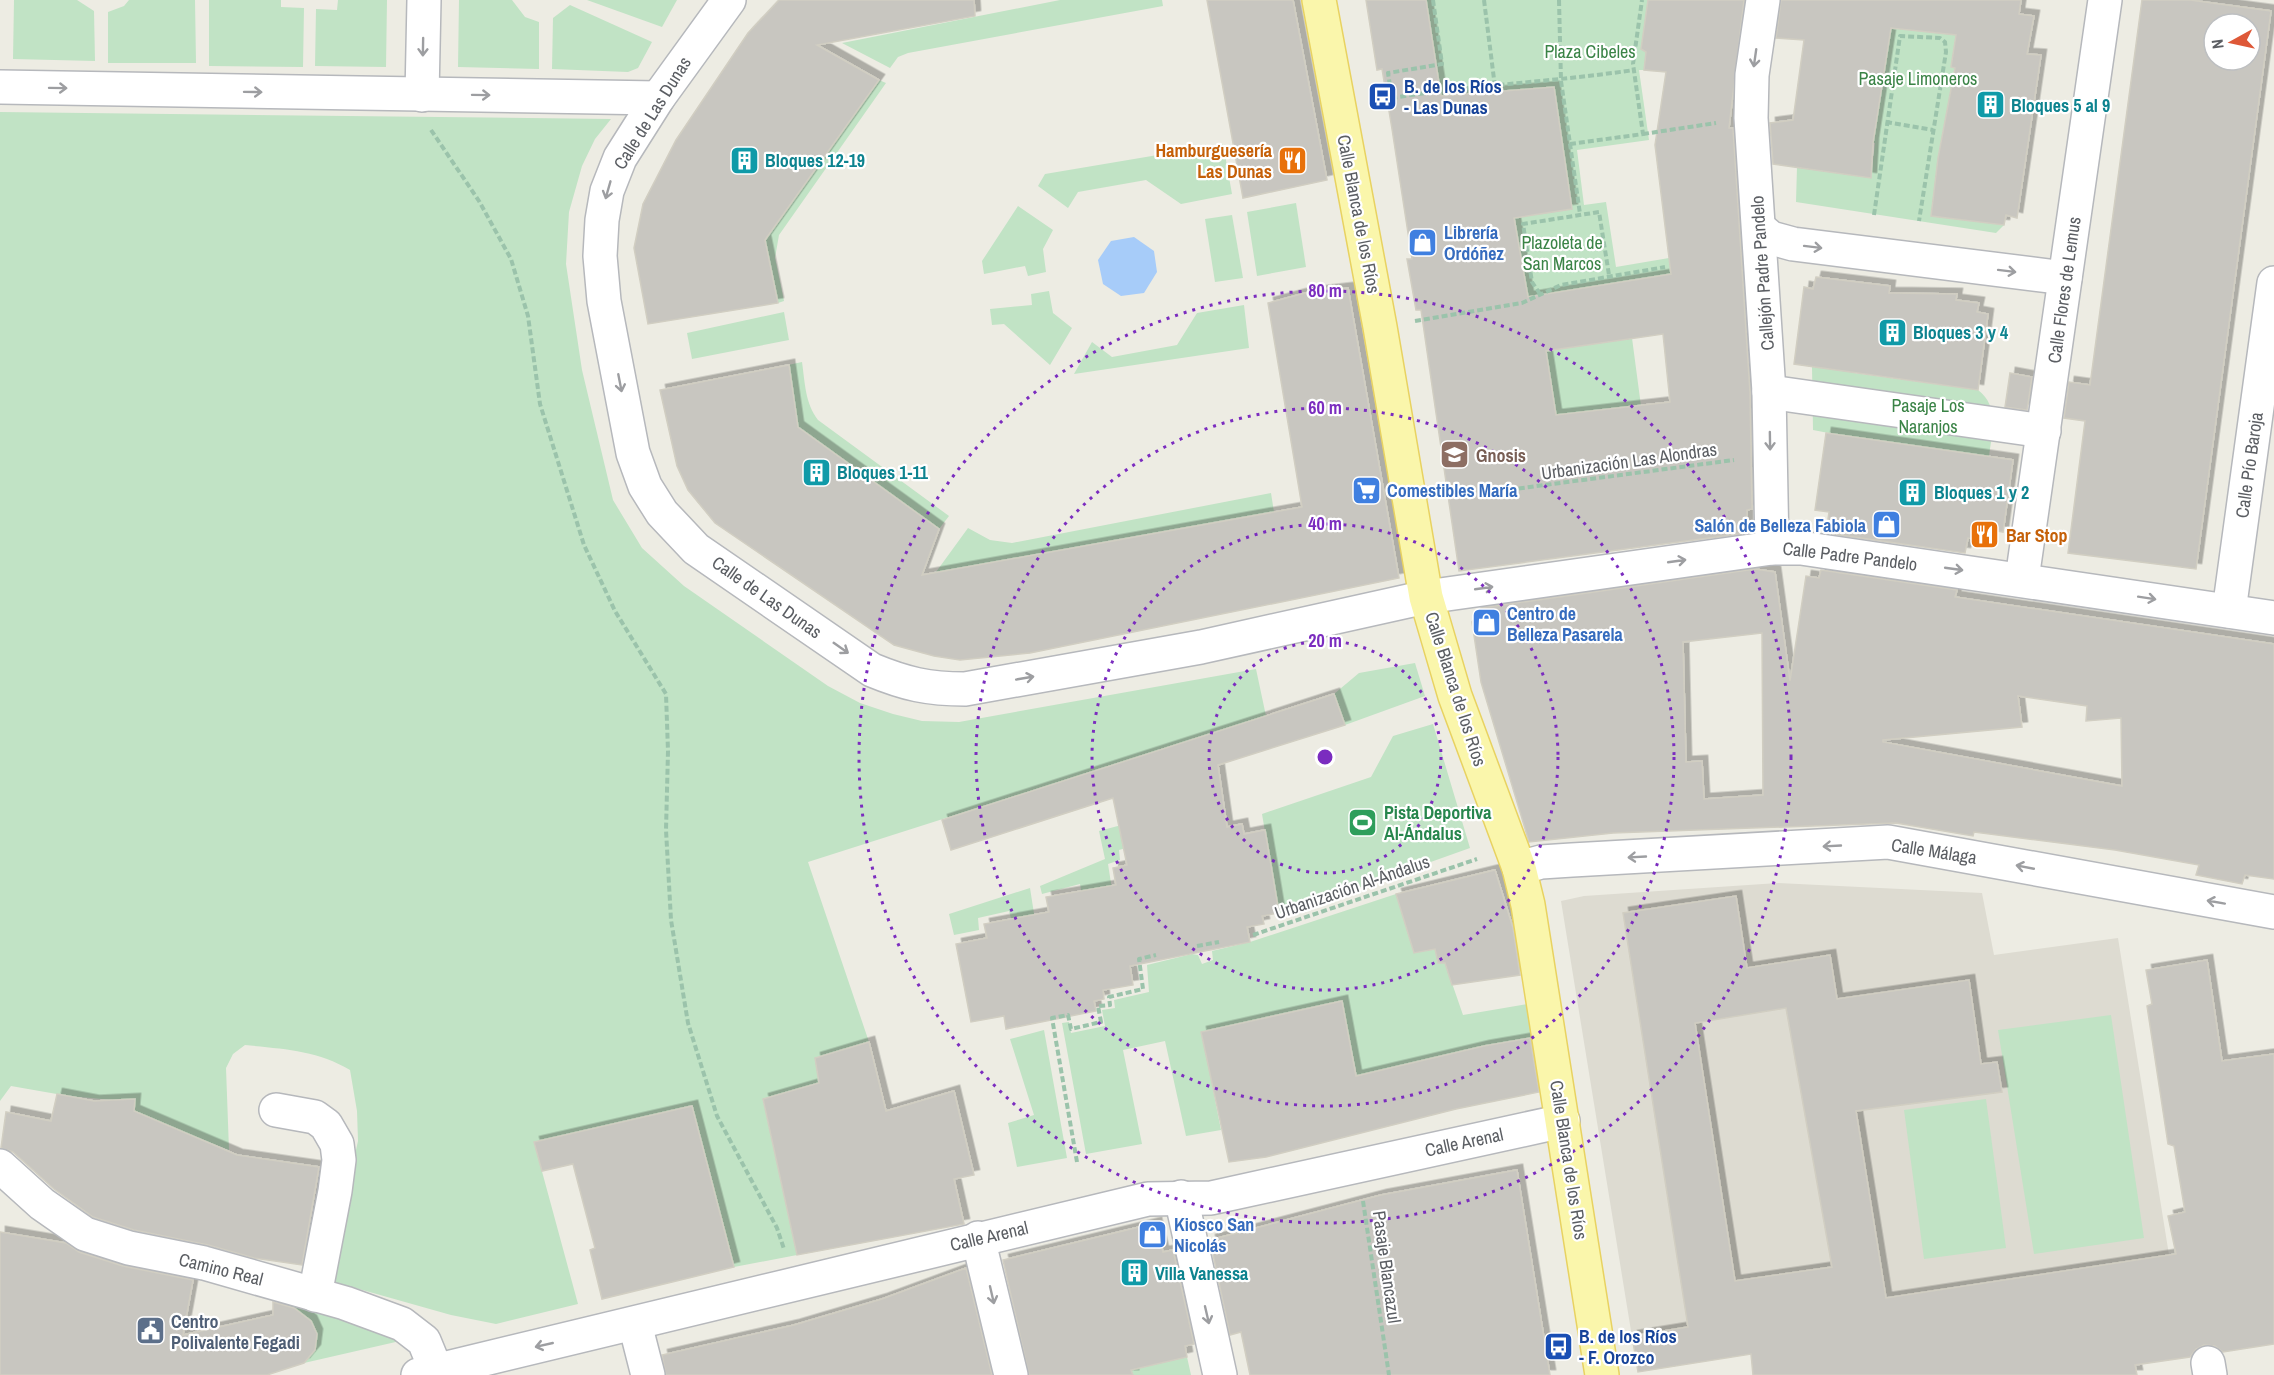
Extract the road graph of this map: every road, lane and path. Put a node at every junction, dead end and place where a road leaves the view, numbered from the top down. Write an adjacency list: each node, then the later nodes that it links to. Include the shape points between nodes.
1 (424, 0): 14 (street, one-way to 14)
2 (727, 0): 15 (street, Calle de Las Dunas)
3 (1319, 0): 37 (main road, Calle Blanca de los Ríos)
4 (1433, 0): 13 (path, via 1442,64 1388,72 1392,98)
5 (1484, 0): 13 (path)
6 (1559, 0): 11 (path)
7 (1642, 0): 10 (path)
8 (1763, 0): 16 (street, Callejón Padre Pandelo, one-way to 16, via 1752,75)
9 (2105, 0): 27 (street, Calle Flores de Lemus)
10 (1634, 70): 11 (path); 19 (path)
11 (1561, 81): 13 (path); 20 (path)
12 (0, 87): 14 (street, one-way to 14)
13 (1495, 87)
14 (422, 94): 15 (street, one-way to 15); 54 (path, via 426,124 479,201 511,259 528,316 540,404 584,545 615,611 666,694 666,830 671,920 688,1023 717,1116 777,1228)
15 (658, 98): 37 (street, Calle de Las Dunas, one-way to 37, via 620,158 607,191 600,256 604,301 633,453 645,486 662,513 696,549 872,670 930,689 965,689 1201,647)
16 (1751, 118): 19 (path); 24 (street, Callejón Padre Pandelo)
17 (1886, 122): 18 (path); 18 (path, via 1900,36 1940,38 1946,42 1946,52); 22 (path)
18 (1933, 130): 23 (path)
19 (1642, 134): 20 (path)
20 (1570, 144): 21 (path)
21 (1580, 214): 26 (path, via 1599,212); 29 (path, via 1523,224 1532,282)
22 (1874, 215)
23 (1919, 221)
24 (1759, 228): 27 (street, one-way to 27, via 1771,238 1793,244); 31 (street, Callejón Padre Pandelo)
25 (1665, 267): 26 (path)
26 (1609, 275): 29 (path, via 1561,285)
27 (2065, 278): 32 (street, Calle Flores de Lemus)
28 (2274, 282): 38 (street, Calle Pío Baroja)
29 (1540, 294): 30 (path, via 1522,303)
30 (1414, 321)
31 (1769, 392): 32 (street); 33 (street, Callejón Padre Pandelo, one-way to 33)
32 (2044, 431): 36 (street, Calle Flores de Lemus)
33 (1770, 457): 34 (path, Urbanización Las Alondras); 35 (street, Callejón Padre Pandelo)
34 (1492, 492)
35 (1773, 548): 36 (street, Calle Padre Pandelo, one-way to 36, via 1801,548); 37 (street, Calle Padre Pandelo, one-way to 35)
36 (2022, 579): 38 (street, Calle Padre Pandelo, one-way to 38)
37 (1426, 597): 40 (main road, Calle Blanca de los Ríos, via 1455,696)
38 (2229, 611): 39 (street, Calle Padre Pandelo)
39 (2274, 618)
40 (1503, 827): 41 (main road, Calle Blanca de los Ríos); 43 (path, Urbanización Al-Ándalus, via 1481,836 1483,858)
41 (1519, 868): 42 (street, Calle Málaga, one-way to 41, via 1888,842 1541,862); 48 (main road, Calle Blanca de los Ríos)
42 (2274, 912)
43 (1253, 935)
44 (1219, 942): 45 (path)
45 (1197, 946)
46 (1156, 955): 49 (path, via 1139,959 1143,989 1109,997 1110,1005 1098,1006 1101,1022 1071,1029 1068,1015 1052,1018)
47 (276, 1110): 55 (street, via 315,1117 326,1125 337,1144 336,1181)
48 (1563, 1121): 50 (street, Calle Arenal); 62 (main road, Calle Blanca de los Ríos)
49 (1077, 1162)
50 (1358, 1164): 52 (street, Calle Arenal, via 1211,1198); 61 (path, Pasaje Blancazul)
51 (0, 1166): 55 (street, Camino Real, via 42,1204 84,1234)
52 (1181, 1197): 53 (street, Calle Arenal, via 1148,1199); 60 (street, one-way to 60)
53 (978, 1238): 54 (street, Calle Arenal); 59 (street, one-way to 59)
54 (795, 1284): 56 (street, Calle Arenal)
55 (315, 1294): 57 (street, Camino Real, via 402,1324 424,1341)
56 (635, 1324): 57 (street, Calle Arenal, one-way to 57); 58 (street)
57 (431, 1374)
58 (648, 1375)
59 (1011, 1375)
60 (1220, 1375)
61 (1389, 1375)
62 (1602, 1375)

